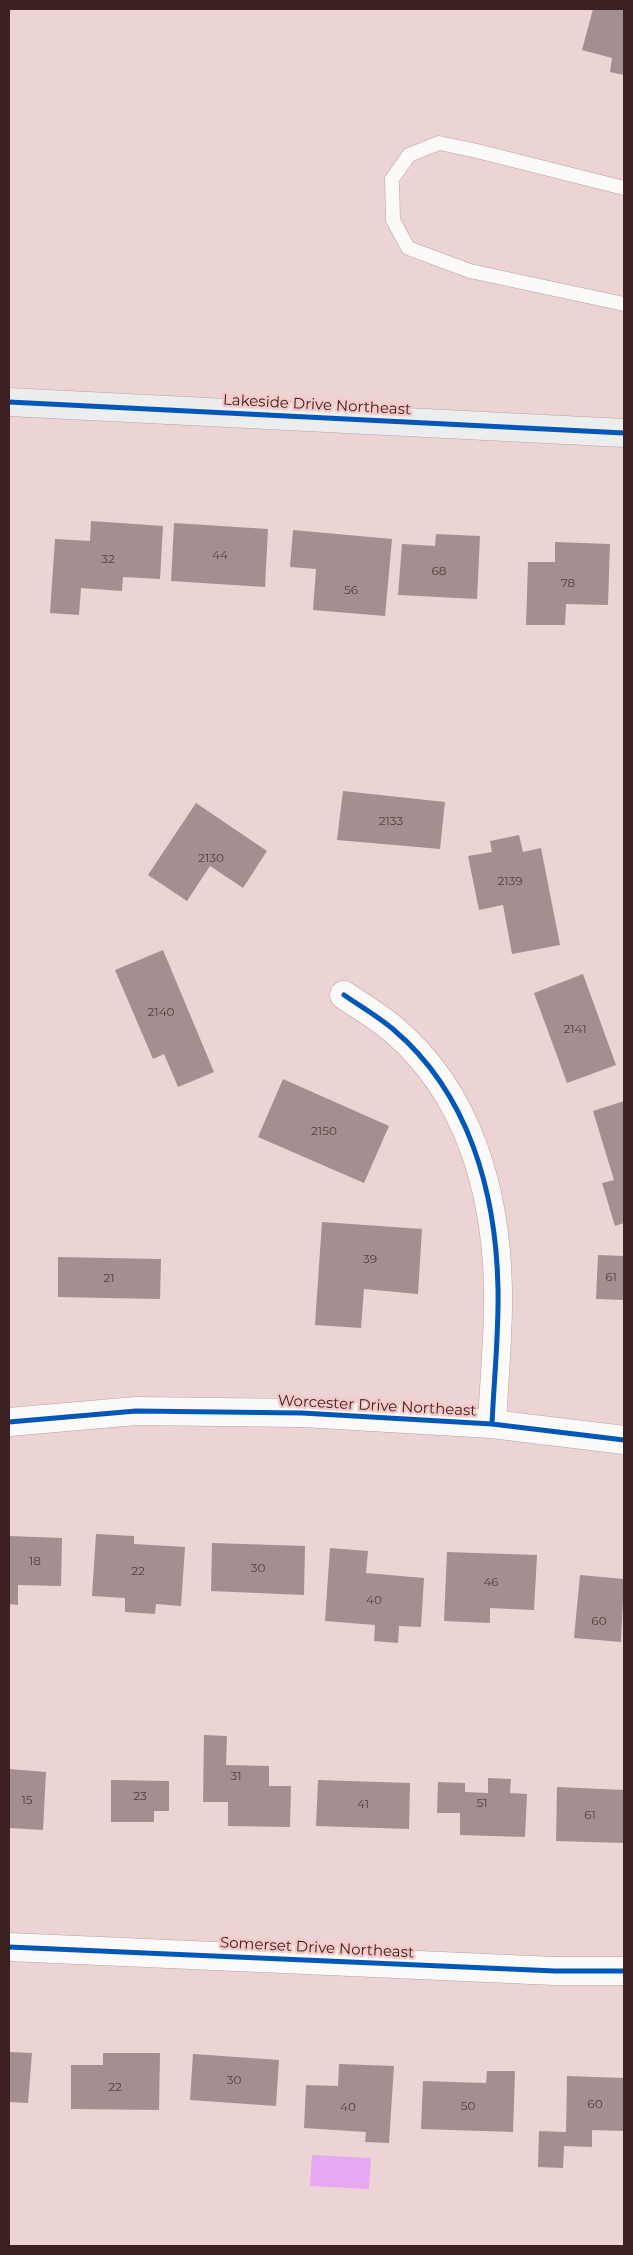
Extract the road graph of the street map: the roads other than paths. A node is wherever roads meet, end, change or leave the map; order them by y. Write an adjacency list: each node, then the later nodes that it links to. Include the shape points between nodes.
1 (624, 188): 2 (lane, via 439,143 409,155 392,179 393,220 408,248 470,271)
2 (624, 304)
3 (9, 402): 4 (street, Lakeside Drive Northeast)
4 (624, 433)
5 (344, 995): 7 (street, via 393,1029 422,1057 449,1094 482,1169 492,1214 498,1289)
6 (9, 1422): 7 (street, Worcester Drive Northeast, via 136,1412 302,1413)
7 (492, 1424): 8 (street, Worcester Drive Northeast)
8 (624, 1440)
9 (9, 1947): 10 (street, Somerset Drive Northeast, via 555,1971)
10 (624, 1971)

